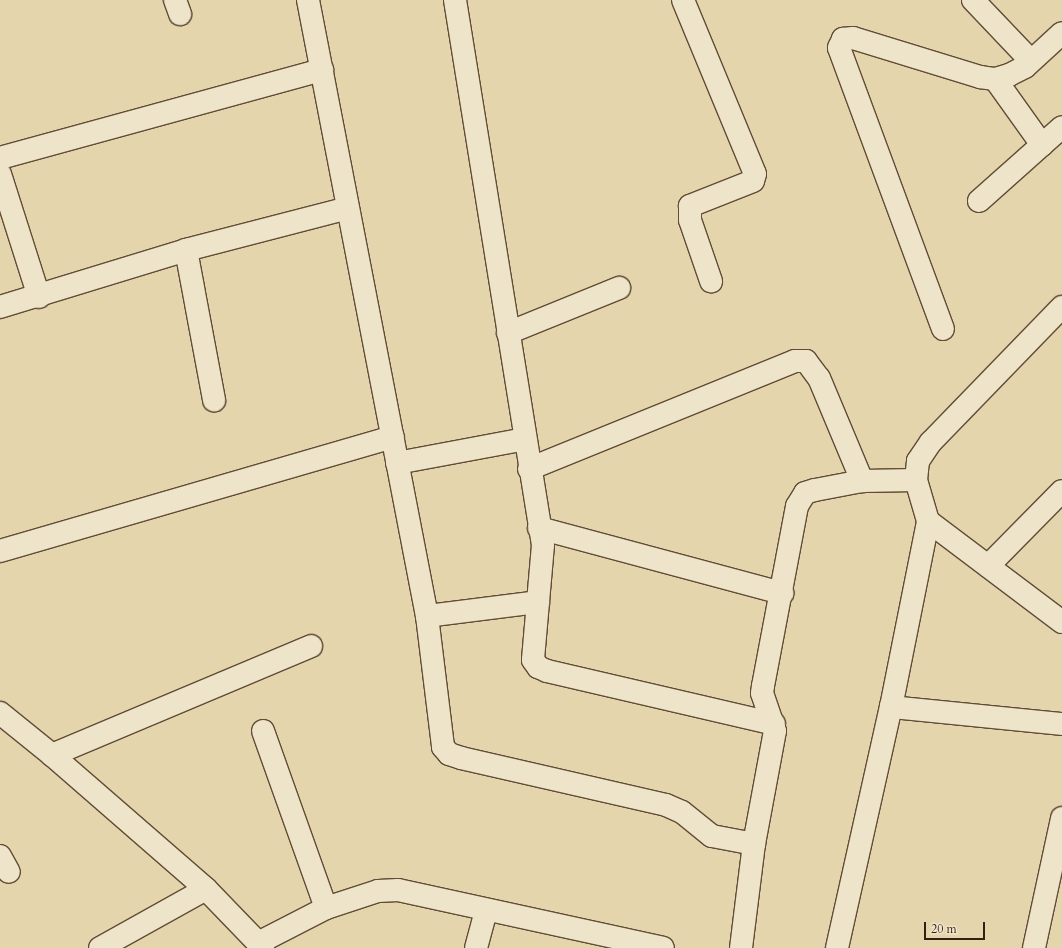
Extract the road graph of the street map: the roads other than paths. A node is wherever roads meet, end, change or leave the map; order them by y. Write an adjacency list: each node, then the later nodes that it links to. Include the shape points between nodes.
1 (308, 0): 7 (street)
2 (455, 0): 22 (street)
3 (683, 0): 16 (street, via 755,174 753,180 690,206 690,220)
4 (973, 0): 6 (street)
5 (1062, 33): 6 (street)
6 (1031, 60): 8 (street, via 1009,75)
7 (322, 70): 11 (street); 14 (street)
8 (995, 79): 10 (street); 21 (street, via 853,38 843,39 839,48)
9 (1062, 127): 10 (street)
10 (1042, 145): 13 (street)
11 (0, 158)
12 (0, 174): 18 (street)
13 (979, 201)
14 (348, 208): 15 (street); 24 (street)
15 (186, 250): 18 (street); 23 (street)
16 (711, 281)
17 (619, 288): 22 (street)
18 (40, 297): 19 (street)
19 (0, 307)
20 (1062, 307): 28 (street, via 931,442 918,461)
21 (943, 329)
22 (508, 333): 25 (street)
23 (214, 400)
24 (393, 437): 26 (street); 33 (street)
25 (525, 439): 26 (street); 27 (street)
26 (397, 463): 37 (street)
27 (529, 469): 29 (street, via 795,361 806,361 819,378); 32 (street)
28 (916, 480): 29 (street); 31 (street)
29 (862, 481): 35 (street, via 805,494 797,506)
30 (1062, 491): 34 (street)
31 (928, 521): 34 (street); 40 (street)
32 (539, 528): 35 (street); 36 (street, via 543,558)
33 (0, 551)
34 (988, 566): 38 (street)
35 (782, 593): 42 (street, via 762,693)
36 (538, 602): 37 (street); 42 (street, via 532,660 547,672)
37 (427, 616): 47 (street, via 441,736 443,747 449,754 666,805 682,812 712,836)
38 (1062, 622)
39 (311, 646): 45 (street)
40 (891, 707): 43 (street); 57 (street)
41 (0, 713): 45 (street)
42 (774, 724): 47 (street, via 774,740)
43 (1062, 724)
44 (263, 731): 49 (street)
45 (52, 755): 48 (street)
46 (1062, 818): 58 (street)
47 (754, 844): 56 (street)
48 (206, 889): 52 (street); 53 (street)
49 (326, 908): 50 (street, via 378,891 398,890); 52 (street)
50 (486, 911): 51 (street); 54 (street)
51 (634, 945): 55 (street)
52 (260, 946)
53 (100, 948)
54 (476, 948)
55 (663, 948)
56 (741, 948)
57 (837, 948)
58 (1034, 948)

